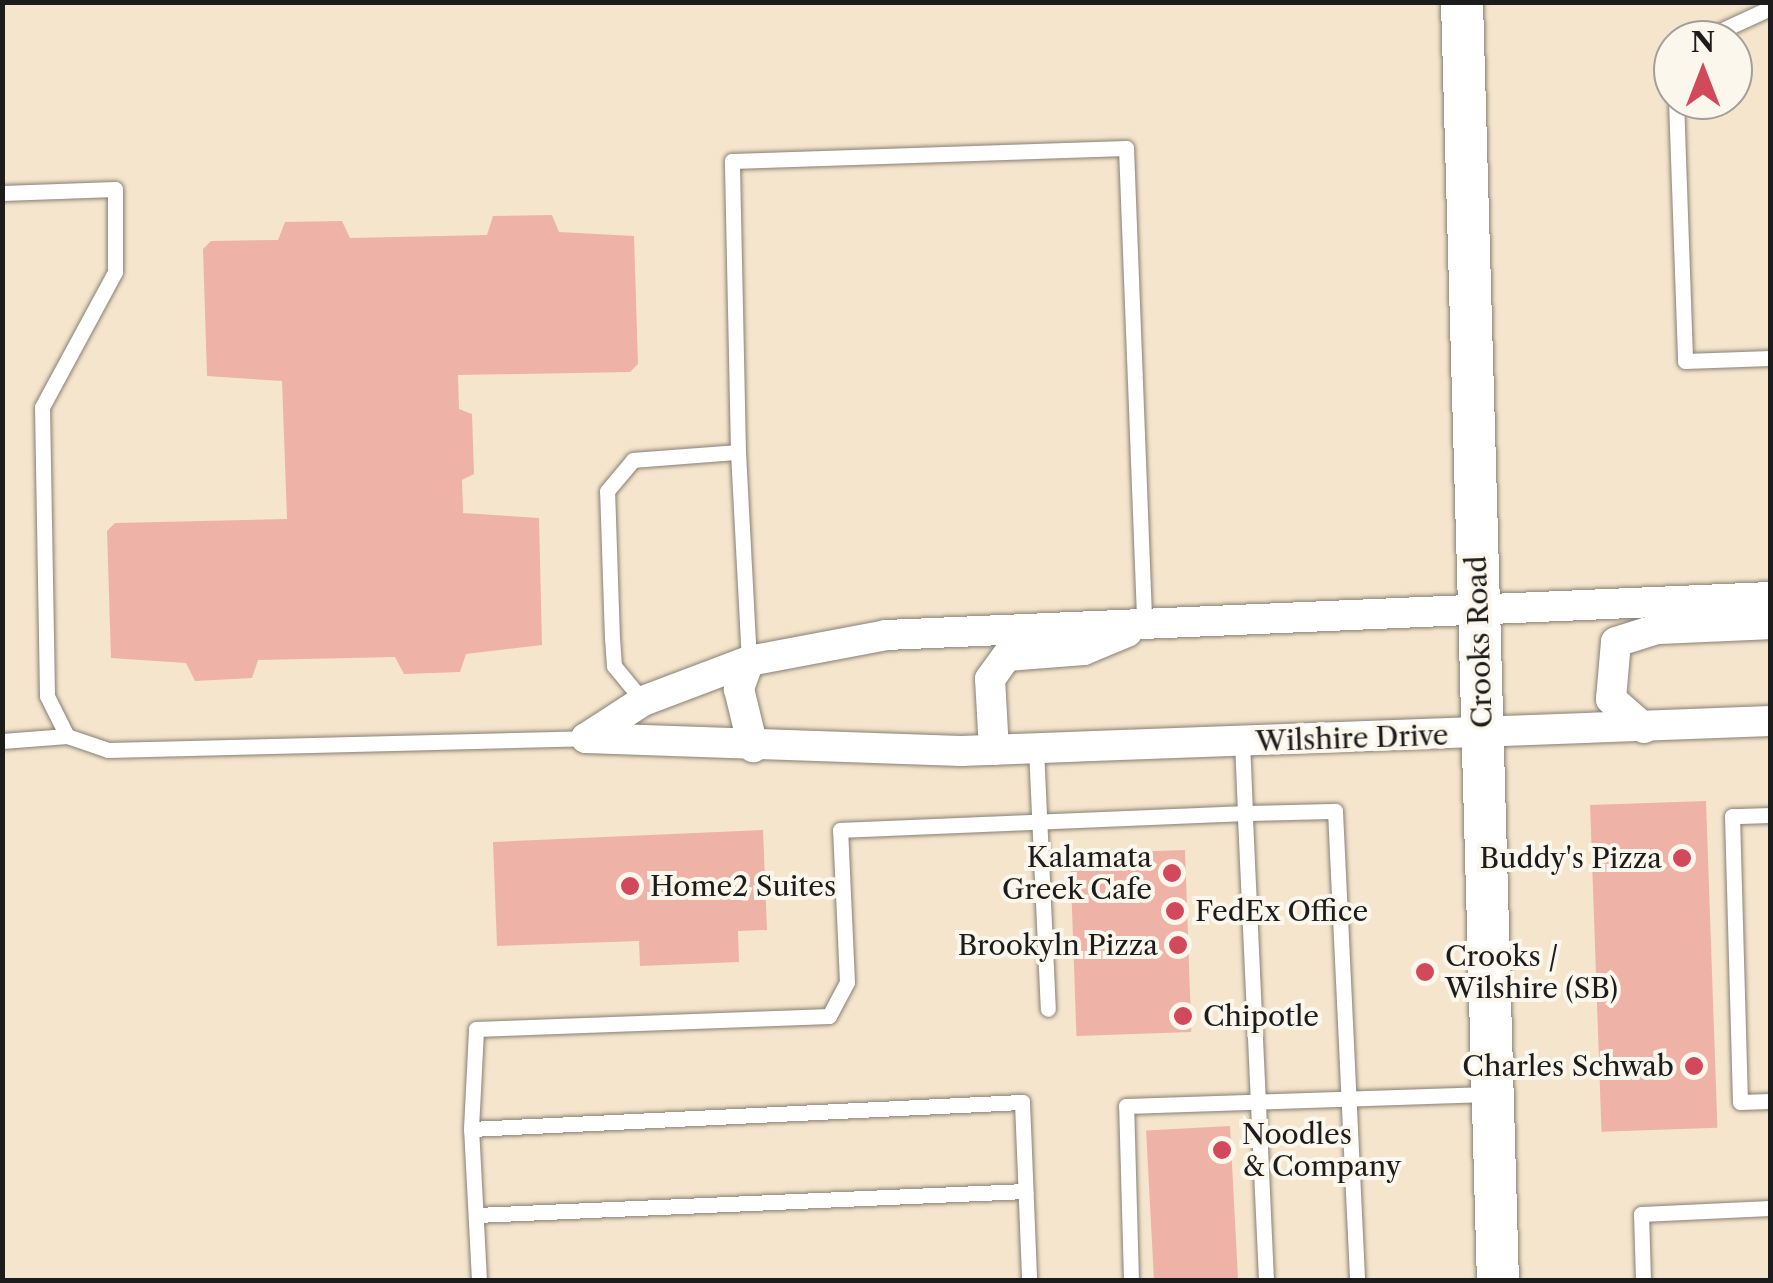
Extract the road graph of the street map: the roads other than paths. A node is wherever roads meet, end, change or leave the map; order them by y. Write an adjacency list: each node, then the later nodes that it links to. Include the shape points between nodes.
1 (1462, 2): 9 (main road, Crooks Road)
2 (1770, 8): 3 (lane)
3 (1744, 20)
4 (1677, 120): 6 (lane, via 1686,362)
5 (2, 193): 17 (lane, via 115,189 115,272 42,407 47,696)
6 (1770, 358)
7 (738, 452): 11 (lane, via 732,161 1126,148); 12 (lane); 13 (lane, via 652,453 616,472 606,491 614,666)
8 (1770, 597): 9 (street)
9 (1478, 611): 11 (street); 16 (main road, Crooks Road)
10 (1770, 624): 15 (street, via 1657,629 1616,642 1611,699)
11 (1144, 625): 12 (street, via 961,628); 23 (street, via 1084,650 1007,656 990,679)
12 (749, 661): 13 (street); 21 (street, via 739,689)
13 (643, 702): 18 (street)
14 (1770, 721): 15 (street, Wilshire Drive)
15 (1644, 728): 16 (street, Wilshire Drive)
16 (1482, 734): 19 (street, Wilshire Drive); 28 (main road, Crooks Road)
17 (67, 736): 18 (lane, via 108,750); 20 (lane)
18 (586, 738): 21 (street, Wilshire Drive)
19 (1242, 741): 22 (street, Wilshire Drive); 24 (lane)
20 (2, 742)
21 (752, 747): 23 (street, Wilshire Drive)
22 (1036, 748): 23 (street, Wilshire Drive); 26 (lane)
23 (994, 750)
24 (1245, 813): 26 (lane); 29 (lane, via 1335,811); 30 (lane)
25 (1770, 815): 31 (lane, via 1732,816 1740,1102)
26 (1038, 822): 27 (lane); 32 (lane, via 840,830 848,982 829,1016 476,1029)
27 (1048, 1009)
28 (1492, 1094): 29 (lane); 41 (main road, Crooks Road)
29 (1350, 1098): 30 (lane); 40 (lane)
30 (1258, 1101): 38 (lane, via 1126,1106); 39 (lane)
31 (1770, 1101)
32 (471, 1128): 33 (lane, via 1022,1102); 35 (lane)
33 (1026, 1192): 35 (lane); 37 (lane)
34 (1770, 1208): 42 (lane, via 1640,1214)
35 (476, 1215): 36 (lane)
36 (480, 1280)
37 (1028, 1280)
38 (1132, 1280)
39 (1266, 1280)
40 (1357, 1280)
41 (1498, 1280)
42 (1644, 1280)

